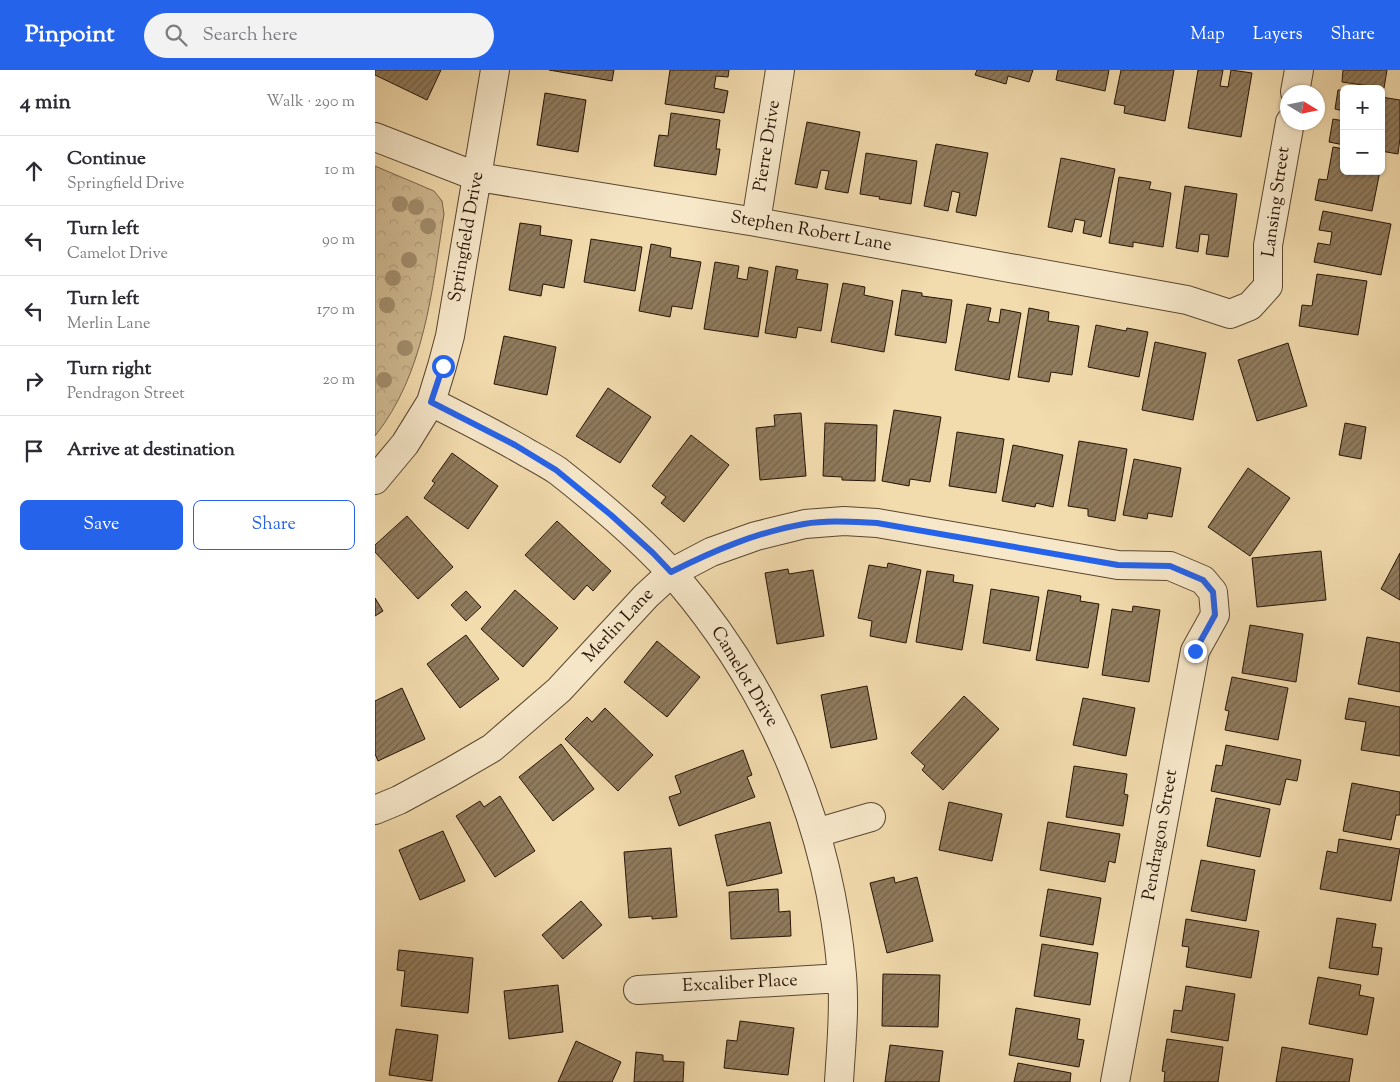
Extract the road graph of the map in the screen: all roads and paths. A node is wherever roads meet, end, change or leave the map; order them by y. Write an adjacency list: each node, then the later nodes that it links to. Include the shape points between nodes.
1 (495, 70): 7 (street, Springfield Drive)
2 (780, 70): 8 (street, Pierre Drive)
3 (1299, 70): 4 (street)
4 (1296, 85)
5 (1288, 130): 9 (street, Lansing Street, via 1268,245 1268,286)
6 (375, 137): 7 (street, Stephen Robert Lane)
7 (478, 177): 8 (street, Stephen Robert Lane); 10 (street, Springfield Drive, via 450,336)
8 (756, 222): 9 (street, Stephen Robert Lane, via 1187,300 1230,314)
9 (1250, 306)
10 (431, 402): 11 (street, Springfield Drive, via 405,444); 12 (street, Camelot Drive, via 556,470 611,515)
11 (375, 480)
12 (671, 572): 13 (street, Merlin Lane, via 711,552 756,536 805,524 845,521 877,523 1118,565 1170,566 1203,580); 14 (street, Merlin Lane, via 559,690 492,748); 16 (street, Camelot Drive, via 714,625 759,696 784,744)
13 (1213, 592): 20 (street, Pendragon Street, via 1215,615 1195,651)
14 (375, 810)
15 (871, 817): 16 (street)
16 (816, 833): 17 (street, Camelot Drive, via 837,923)
17 (842, 978): 18 (street, Excaliber Place); 19 (street, Camelot Drive)
18 (638, 990)
19 (839, 1082)
20 (1115, 1082)

